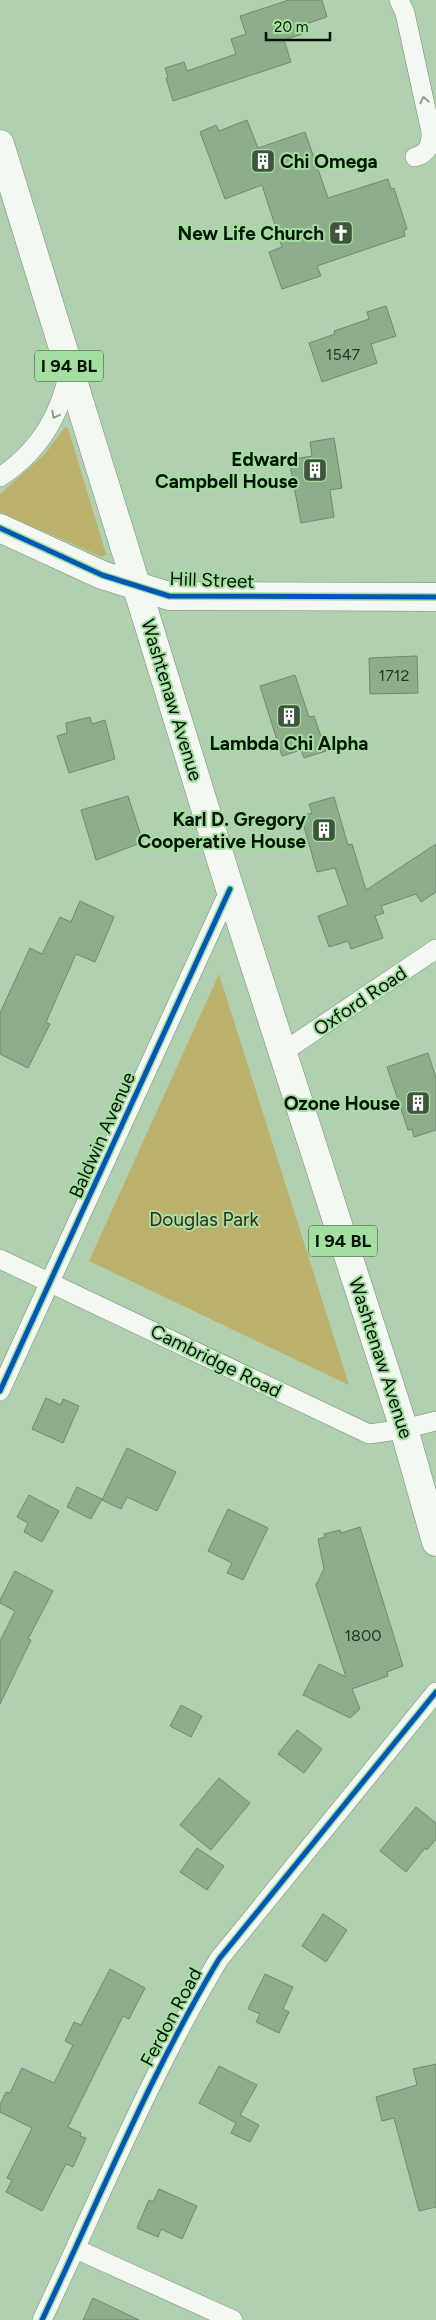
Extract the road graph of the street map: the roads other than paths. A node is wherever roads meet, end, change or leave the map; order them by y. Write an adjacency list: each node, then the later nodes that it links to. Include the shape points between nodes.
1 (399, 0): 3 (street, one-way to 1, via 427,151 431,132 405,13)
2 (0, 144): 4 (main road, Washtenaw Avenue / I 94 BL)
3 (415, 157)
4 (69, 369): 5 (street, one-way to 5, via 59,408 43,436 24,458); 7 (main road, Washtenaw Avenue / I 94 BL)
5 (0, 477)
6 (0, 528): 7 (main road, Hill Street, via 102,575)
7 (137, 587): 8 (main road, Hill Street, via 169,596); 9 (main road, Washtenaw Avenue / I 94 BL)
8 (436, 597)
9 (230, 889): 11 (main road, Washtenaw Avenue / I 94 BL); 13 (street, Baldwin Avenue)
10 (436, 949): 11 (street, Oxford Road)
11 (283, 1052): 16 (main road, Washtenaw Avenue / I 94 BL)
12 (0, 1259): 13 (street, Cambridge Road)
13 (51, 1282): 14 (street, Baldwin Avenue); 16 (street, Cambridge Road, via 369,1434)
14 (0, 1392)
15 (436, 1421): 16 (street, Cambridge Road)
16 (404, 1429): 17 (main road, Washtenaw Avenue / I 94 BL)
17 (436, 1542)
18 (436, 1692): 19 (street, Ferdon Road, via 219,1959 156,2079)
19 (76, 2249): 20 (street, Ferdon Road); 21 (street)
20 (42, 2320)
21 (232, 2320)

